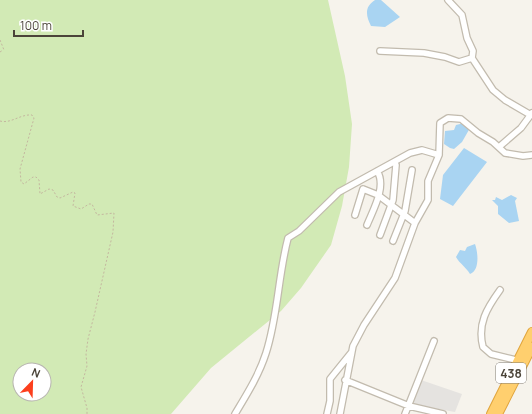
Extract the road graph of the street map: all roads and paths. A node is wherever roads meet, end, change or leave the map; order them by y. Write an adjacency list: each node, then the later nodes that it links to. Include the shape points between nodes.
1 (448, 0): 5 (street, via 462,15 473,51)
2 (0, 40): 4 (path, via 4,50)
3 (380, 51): 5 (street, via 424,53 459,62)
4 (0, 52)
5 (472, 58): 6 (street, via 493,90 505,100)
6 (531, 114): 8 (street, via 522,128)
7 (0, 121): 30 (path, via 5,122 23,115 32,115 34,118 20,170 21,182 24,184 36,177 39,180 40,194 49,189 60,198 73,192 76,208 92,204 97,216 114,213 113,232 88,339 88,366 81,387)
8 (499, 148): 9 (street, via 464,120 448,118 440,124); 10 (street, via 511,155)
9 (439, 155): 13 (street, via 422,150 410,153); 18 (street, via 428,181 428,200)
10 (532, 155)
11 (396, 165): 15 (street)
12 (412, 170): 16 (street)
13 (377, 171): 14 (street, via 381,178); 31 (street, via 339,192 299,231 288,238 266,354)
14 (378, 194): 15 (street); 17 (street, via 363,189); 19 (street)
15 (391, 204): 16 (street); 20 (street)
16 (404, 214): 18 (street); 21 (street)
17 (355, 215)
18 (415, 223): 26 (street, via 395,278 356,338)
19 (367, 225)
20 (380, 235)
21 (393, 241)
22 (500, 290): 27 (street, via 484,314 481,341 483,347 491,354)
23 (532, 332): 25 (highway, 438)
24 (434, 341): 29 (street)
25 (529, 351): 27 (highway, 438)
26 (351, 353): 28 (street); 32 (street, via 330,379 330,401)
27 (521, 361): 36 (highway, 438); 37 (highway, 438)
28 (345, 380): 29 (street); 33 (street)
29 (409, 406): 34 (street); 35 (street)
30 (87, 414)
31 (236, 414)
32 (326, 414)
33 (340, 414)
34 (405, 414)
35 (442, 414)
36 (491, 414)
37 (498, 414)

